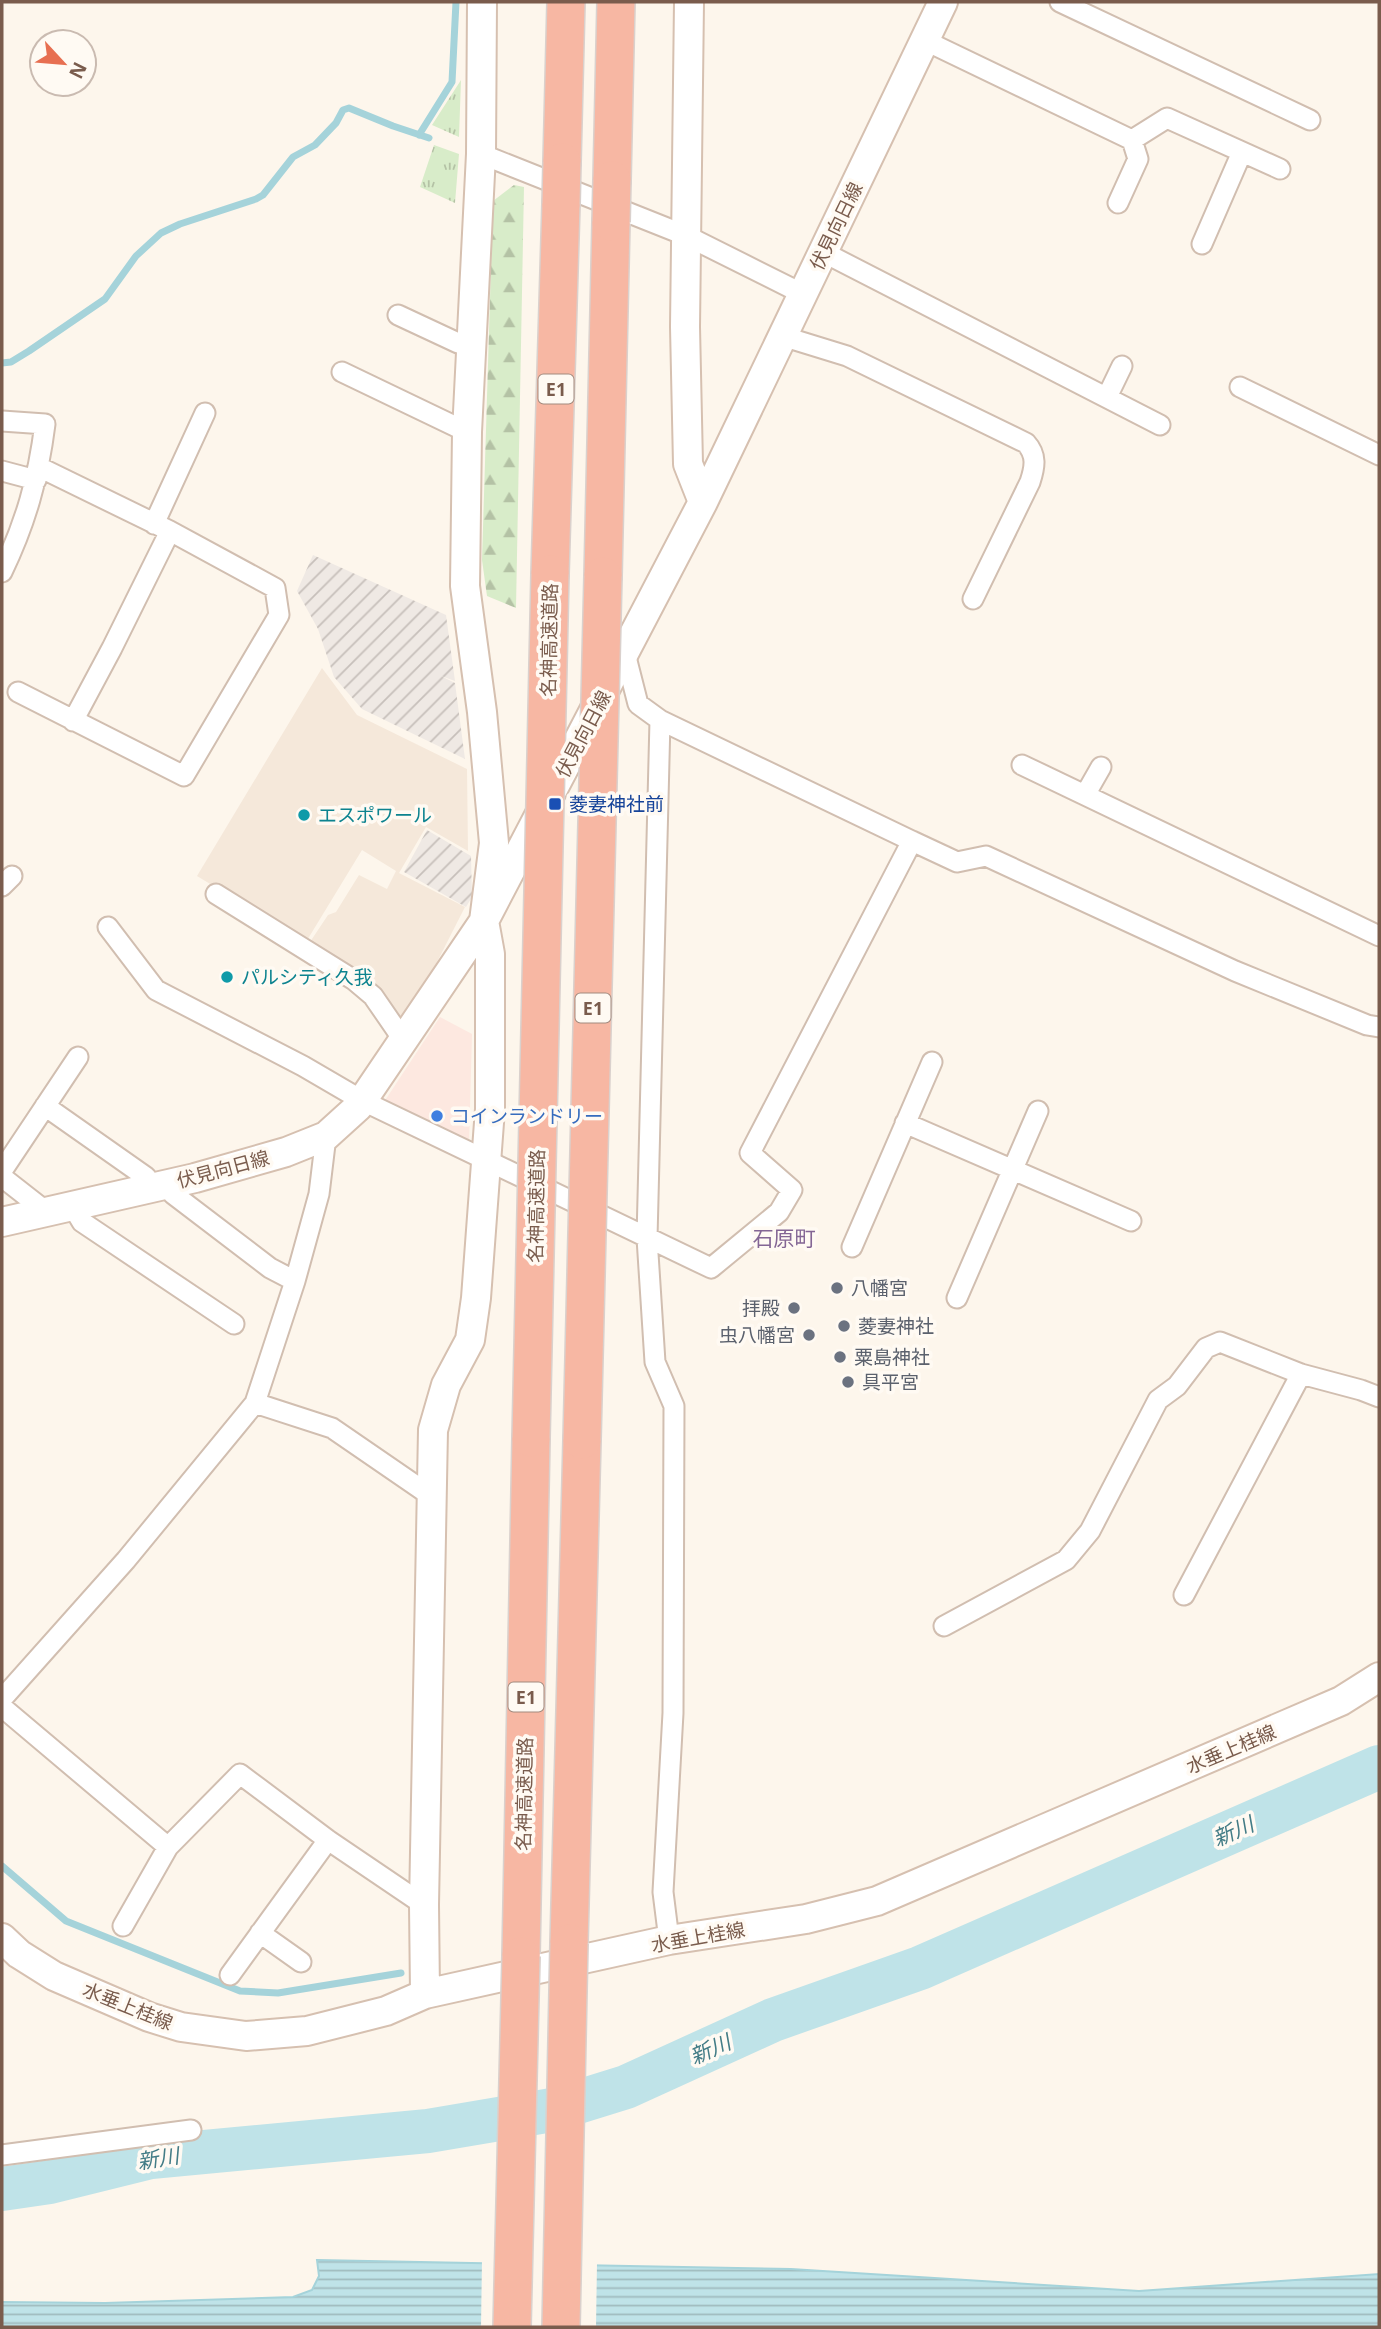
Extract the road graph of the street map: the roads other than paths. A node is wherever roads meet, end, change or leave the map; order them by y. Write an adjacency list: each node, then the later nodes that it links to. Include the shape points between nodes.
1 (482, 2): 11 (main road)
2 (566, 2): 91 (highway, 名神高速道路 / E1, bridge)
3 (615, 2): 92 (highway, E1, bridge)
4 (689, 2): 14 (main road)
5 (943, 2): 7 (main road, 伏見向日線)
6 (1060, 2): 8 (street)
7 (926, 41): 9 (street); 16 (main road, 伏見向日線)
8 (1310, 120)
9 (1132, 140): 10 (street, via 1167,118); 13 (street, via 1138,159)
10 (1242, 152): 12 (street); 15 (street)
11 (481, 154): 14 (street); 20 (main road)
12 (1280, 169)
13 (1118, 203)
14 (687, 236): 17 (street); 32 (main road, via 688,464)
15 (1202, 244)
16 (823, 251): 17 (main road, 伏見向日線); 24 (street)
17 (803, 294): 19 (main road, 伏見向日線)
18 (398, 316): 20 (street, via 458,343)
19 (782, 336): 32 (main road, 伏見向日線); 35 (street, via 847,356 1026,443 1033,451 1030,482)
20 (471, 344): 28 (main road)
21 (1122, 366): 24 (street)
22 (342, 372): 28 (street)
23 (1240, 387): 29 (street)
24 (1107, 397): 27 (street)
25 (205, 413): 33 (street)
26 (2, 421): 31 (street, via 44,424)
27 (1160, 425)
28 (467, 432): 45 (main road, via 465,586 494,844)
29 (1379, 455)
30 (2, 471): 31 (street)
31 (38, 473): 33 (street); 34 (street, via 20,535)
32 (703, 502): 36 (main road, 伏見向日線)
33 (162, 527): 38 (street); 38 (street, via 275,589 279,615 184,776)
34 (2, 572)
35 (973, 599)
36 (625, 653): 39 (street, via 638,704); 45 (main road, 伏見向日線)
37 (18, 692): 38 (street)
38 (73, 720)
39 (660, 720): 43 (street); 65 (street)
40 (1022, 765): 42 (street)
41 (1101, 767): 42 (street)
42 (1085, 795): 47 (street)
43 (912, 841): 48 (street, via 957,862 986,856 1235,971); 65 (street, via 750,1153 792,1190 779,1212 711,1268)
44 (216, 894): 49 (street, via 354,980 373,996)
45 (484, 921): 49 (main road, 伏見向日線); 57 (main road, via 490,954)
46 (108, 927): 52 (street, via 156,990)
47 (1379, 936)
48 (1379, 1027)
49 (404, 1041): 52 (main road, 伏見向日線)
50 (78, 1057): 53 (street)
51 (932, 1062): 55 (street)
52 (363, 1101): 56 (main road, 伏見向日線); 57 (street)
53 (45, 1106): 59 (street); 61 (street)
54 (1038, 1111): 58 (street)
55 (905, 1123): 58 (street); 66 (street)
56 (326, 1136): 61 (main road, 伏見向日線, via 286,1152); 67 (street, via 320,1194)
57 (486, 1161): 65 (street); 73 (main road, via 470,1340 446,1385 433,1430)
58 (1012, 1170): 63 (street); 68 (street)
59 (2, 1171)
60 (2, 1177): 62 (street)
61 (159, 1187): 62 (main road, 伏見向日線); 67 (street, via 270,1268)
62 (60, 1210): 64 (main road, 伏見向日線); 69 (street)
63 (1131, 1221)
64 (2, 1222)
65 (647, 1238): 85 (street, via 655,1362 674,1406 673,1713 663,1892)
66 (852, 1247)
67 (295, 1281): 72 (street)
68 (957, 1298)
69 (234, 1324)
70 (1301, 1374): 71 (street); 74 (street); 75 (street, via 1220,1342 1206,1348 1177,1386 1158,1400 1090,1531 1066,1560)
71 (1379, 1397)
72 (255, 1403): 73 (street, via 332,1428); 77 (street, via 126,1560)
73 (431, 1496): 81 (main road)
74 (1184, 1595)
75 (944, 1626)
76 (1379, 1677): 85 (main road, 水垂上桂線, via 1341,1701 877,1901 806,1919)
77 (2, 1699)
78 (2, 1707): 80 (street)
79 (328, 1840): 80 (street, via 240,1774); 81 (street); 83 (street)
80 (168, 1847): 82 (street)
81 (424, 1905): 88 (main road)
82 (123, 1926)
83 (260, 1934): 86 (street); 87 (street)
84 (2, 1938): 88 (main road, 水垂上桂線, via 54,1976 149,2017 214,2034 307,2031 386,2011)
85 (669, 1940): 88 (main road, 水垂上桂線)
86 (301, 1962)
87 (230, 1975)
88 (425, 1994)
89 (191, 2130): 90 (street)
90 (2, 2155)
91 (512, 2327)
92 (561, 2327)

